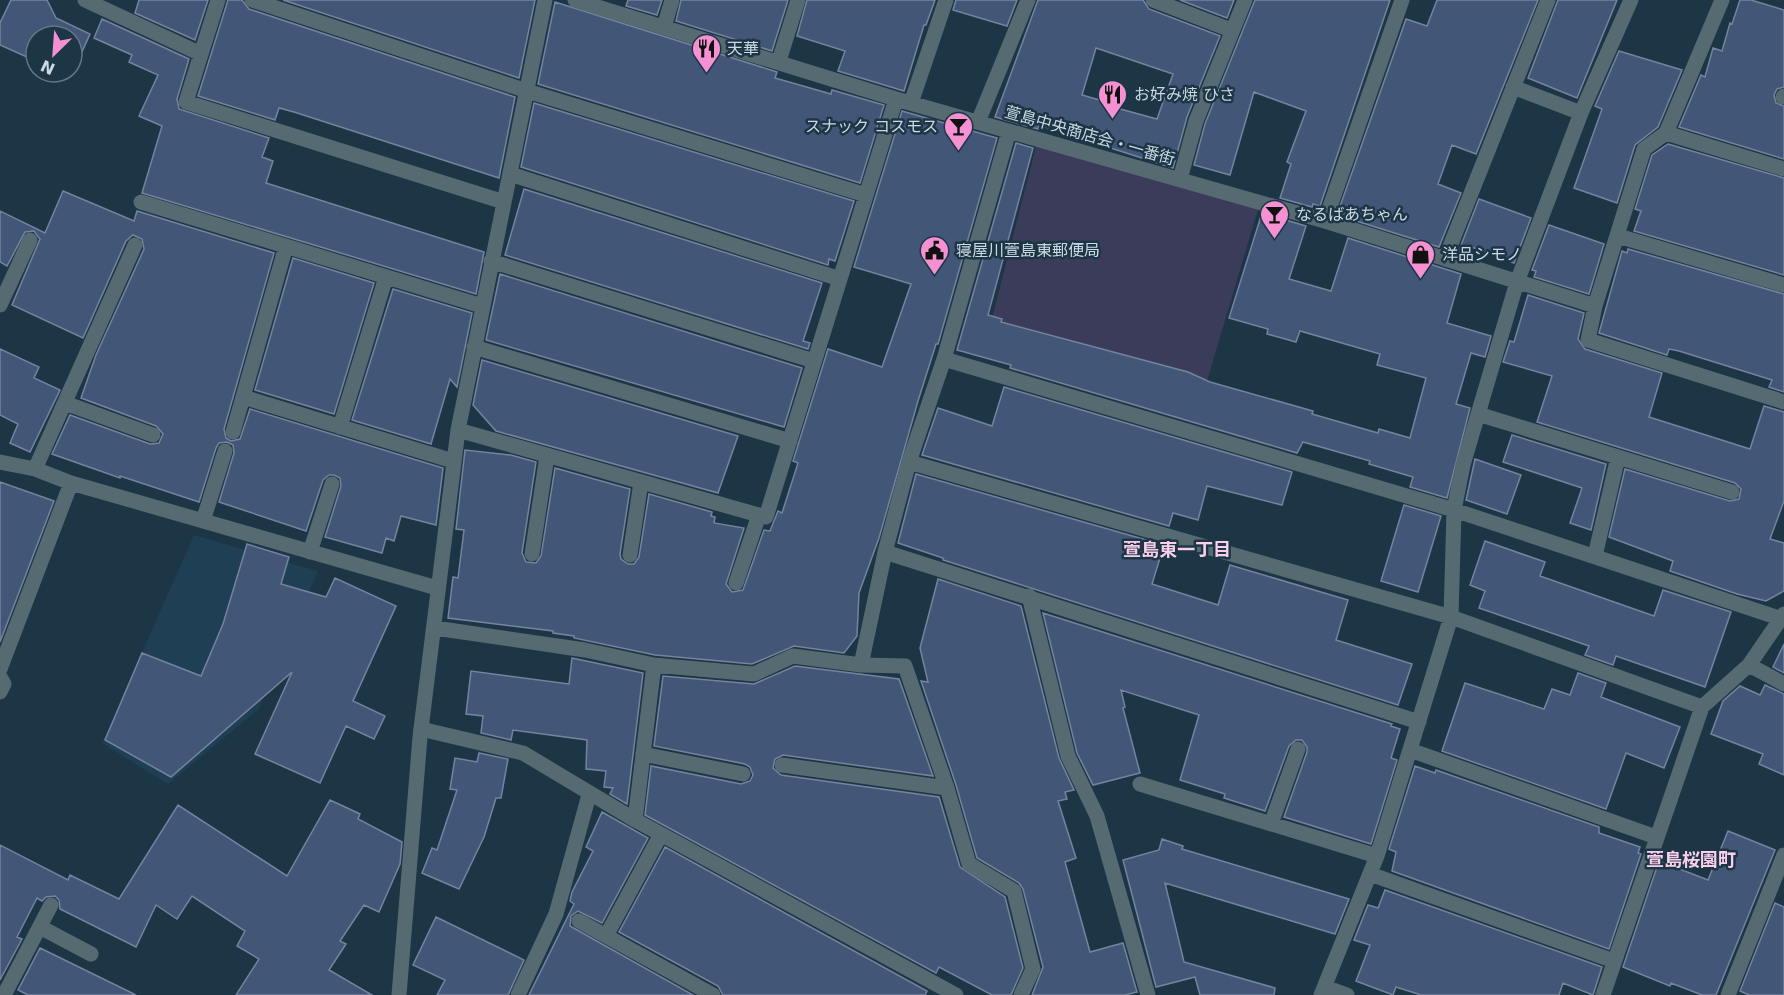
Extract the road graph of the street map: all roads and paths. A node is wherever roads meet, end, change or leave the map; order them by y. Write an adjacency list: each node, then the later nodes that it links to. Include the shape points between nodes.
1 (85, 0): 18 (street)
2 (218, 0): 18 (street)
3 (252, 0): 21 (street)
4 (545, 0): 21 (street)
5 (575, 0): 16 (street, 萱島中央商店会・一番街)
6 (672, 0): 16 (street)
7 (798, 0): 19 (street)
8 (946, 0): 22 (street)
9 (1028, 0): 24 (street)
10 (1153, 0): 17 (street)
11 (1245, 0): 17 (street)
12 (1402, 0): 33 (street)
13 (1548, 0): 20 (street)
14 (1631, 0): 23 (street)
15 (1722, 0): 26 (street)
16 (664, 27): 19 (street, 萱島中央商店会・一番街)
17 (1231, 30): 29 (street, via 1196,121)
18 (201, 54): 32 (street, via 186,102)
19 (779, 61): 22 (street, 萱島中央商店会・一番街)
20 (1513, 87): 23 (street); 38 (street)
21 (527, 92): 28 (street); 30 (street)
22 (903, 101): 24 (street, 萱島中央商店会・一番街); 30 (street)
23 (1581, 113): 42 (street)
24 (978, 122): 25 (street, 萱島中央商店会・一番街)
25 (1009, 131): 29 (street, 萱島中央商店会・一番街); 49 (street)
26 (1666, 133): 27 (street); 34 (street, via 1644,149)
27 (1784, 169)
28 (510, 174): 32 (street); 41 (street)
29 (1180, 179): 33 (street, 萱島中央商店会・一番街)
30 (866, 195): 41 (street)
31 (141, 202): 37 (street)
32 (504, 202): 39 (street)
33 (1325, 221): 38 (street, 萱島中央商店会・一番街)
34 (1618, 236): 43 (street); 47 (street)
35 (30, 240): 44 (street)
36 (135, 245): 53 (street)
37 (286, 246): 40 (street); 51 (street)
38 (1445, 259): 42 (street, 萱島中央商店会・一番街)
39 (491, 261): 46 (street); 50 (street)
40 (386, 277): 46 (street); 55 (street)
41 (840, 279): 50 (street)
42 (1517, 282): 47 (street, 萱島中央商店会・一番街); 54 (street)
43 (1784, 285)
44 (4, 286): 45 (street)
45 (0, 305)
46 (482, 306): 48 (street)
47 (1595, 306): 52 (street, via 1588,340)
48 (474, 347): 56 (street); 59 (street)
49 (944, 359): 65 (street); 71 (street)
50 (814, 361): 59 (street)
51 (243, 397): 55 (street); 57 (street)
52 (1784, 402)
53 (65, 404): 58 (street); 66 (street)
54 (1478, 414): 62 (street); 71 (street)
55 (340, 427): 63 (street)
56 (458, 430): 61 (street); 63 (street)
57 (233, 432)
58 (153, 435)
59 (790, 441): 72 (street, via 766,517)
60 (225, 451): 73 (street)
61 (547, 456): 67 (street); 76 (street)
62 (1618, 457): 70 (street); 78 (street)
63 (453, 461): 80 (street)
64 (0, 462): 66 (street)
65 (909, 462): 75 (street); 82 (street)
66 (35, 469): 68 (street)
67 (641, 482): 72 (street); 77 (street)
68 (71, 483): 73 (street); 88 (street)
69 (332, 484): 74 (street)
70 (1732, 492)
71 (1454, 510): 78 (street); 82 (street)
72 (759, 515): 79 (street)
73 (203, 521): 74 (street)
74 (310, 552): 80 (street)
75 (885, 552): 81 (street); 86 (street)
76 (532, 554)
77 (630, 555)
78 (1594, 556): 83 (street)
79 (736, 583)
80 (437, 588): 84 (street)
81 (1029, 596): 93 (street); 123 (street, via 1068,756 1097,816)
82 (1451, 616): 92 (street); 93 (street)
83 (1783, 616): 87 (street)
84 (435, 628): 85 (street, via 585,650); 94 (street)
85 (654, 665): 86 (street, via 754,674 793,656); 97 (street)
86 (861, 665): 101 (street, via 905,666)
87 (1749, 665): 90 (street); 92 (street)
88 (0, 669)
89 (0, 676): 91 (street, via 4,684)
90 (1784, 684)
91 (0, 692)
92 (1702, 707): 106 (street)
93 (1419, 722): 96 (street)
94 (421, 729): 102 (street, via 523,753); 118 (street)
95 (1298, 749): 104 (street)
96 (1410, 750): 106 (street); 108 (street)
97 (643, 754): 99 (street); 103 (street)
98 (782, 765): 101 (street)
99 (743, 774)
100 (1140, 784): 104 (street)
101 (947, 788): 122 (street, via 969,864 1014,891 1034,969)
102 (589, 795): 103 (street); 119 (street, via 556,914)
103 (635, 820): 105 (street)
104 (1271, 824): 108 (street)
105 (660, 836): 113 (street); 121 (street)
106 (1656, 837): 115 (street)
107 (1784, 855): 126 (street)
108 (1377, 856): 109 (street)
109 (1370, 874): 115 (street); 116 (street)
110 (51, 905): 112 (street)
111 (579, 921): 113 (street)
112 (40, 927): 114 (street); 117 (street)
113 (606, 936): 120 (street)
114 (91, 954)
115 (1614, 961): 125 (street)
116 (1323, 991): 124 (street)
117 (4, 995)
118 (399, 995)
119 (518, 995)
120 (713, 995)
121 (956, 995)
122 (1021, 995)
123 (1148, 995)
124 (1347, 995)
125 (1603, 995)
126 (1728, 995)

